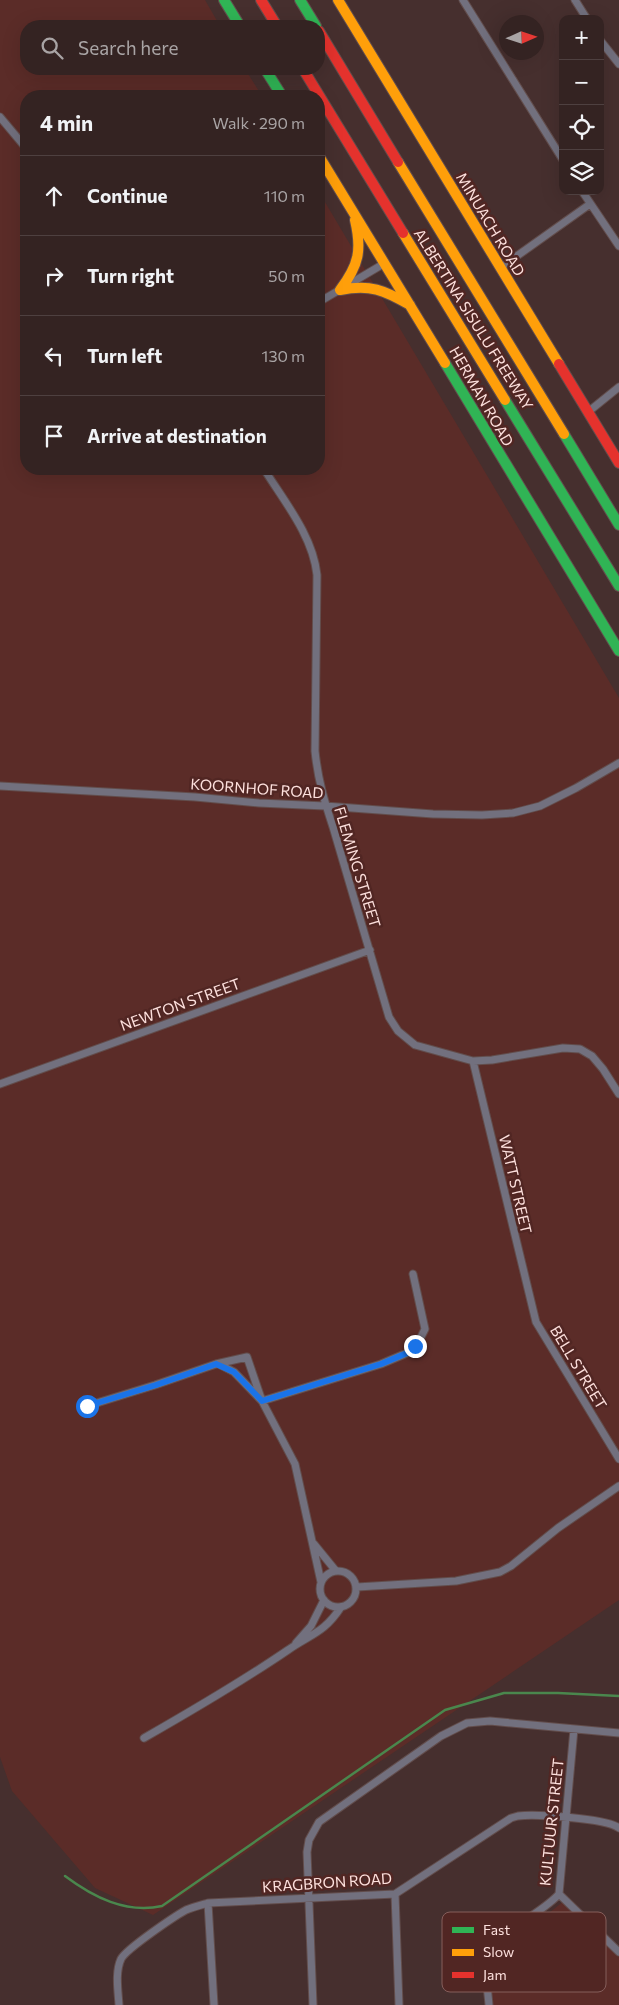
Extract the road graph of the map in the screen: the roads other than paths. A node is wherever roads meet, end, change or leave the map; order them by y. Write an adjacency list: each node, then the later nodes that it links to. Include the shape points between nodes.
1 (224, 0): 8 (main road)
2 (261, 0): 9 (main road)
3 (300, 0): 10 (main road)
4 (338, 0): 28 (main road, MINUACH ROAD)
5 (463, 0): 21 (street)
6 (575, 0): 7 (street)
7 (584, 15)
8 (236, 20)
9 (273, 20)
10 (312, 20)
11 (325, 40): 36 (main road, ALBERTINA SISULU FREEWAY)
12 (604, 45): 13 (street)
13 (619, 64)
14 (269, 75): 16 (main road)
15 (307, 75): 17 (main road, ALBERTINA SISULU FREEWAY)
16 (278, 90)
17 (316, 90)
18 (325, 105): 37 (main road, ALBERTINA SISULU FREEWAY)
19 (0, 117): 20 (street)
20 (20, 141)
21 (559, 154)
22 (325, 166): 25 (main road, HERMAN ROAD)
23 (584, 195): 24 (street)
24 (590, 204): 26 (street); 28 (street)
25 (352, 210): 27 (main road, HERMAN ROAD); 29 (main road, via 359,256 353,274)
26 (619, 246)
27 (385, 263): 29 (street); 31 (main road, HERMAN ROAD)
28 (500, 268): 33 (main road, MINUACH ROAD)
29 (340, 290): 30 (street); 31 (main road, via 367,286)
30 (325, 299)
31 (411, 306): 38 (main road, HERMAN ROAD)
32 (619, 388): 33 (street)
33 (588, 412): 34 (main road, MINUACH ROAD)
34 (619, 463)
35 (268, 475): 41 (street, FLEMING STREET, via 307,539 316,568 315,751)
36 (619, 525)
37 (619, 586)
38 (619, 651)
39 (619, 763): 41 (street, KOORNHOF ROAD, via 556,798 513,814 434,814)
40 (0, 786): 41 (street, KOORNHOF ROAD)
41 (324, 806): 42 (street, FLEMING STREET)
42 (370, 950): 43 (street, FLEMING STREET, via 386,1012 398,1031 415,1045); 44 (street, NEWTON STREET)
43 (473, 1061): 45 (street, FLEMING STREET, via 562,1048 580,1049 603,1068); 47 (street, WATT STREET)
44 (0, 1084)
45 (619, 1094)
46 (413, 1274): 49 (street, via 425,1328 407,1353)
47 (533, 1313): 51 (street, BELL STREET, via 538,1327)
48 (216, 1364): 49 (street, via 234,1372); 49 (street, via 247,1357); 50 (street)
49 (262, 1401): 53 (street, via 293,1456)
50 (87, 1406)
51 (619, 1459)
52 (619, 1486): 56 (street, via 500,1572 441,1582)
53 (312, 1542): 54 (street); 55 (street)
54 (336, 1571): 55 (street, via 327,1574); 56 (street, via 350,1574)
55 (321, 1582): 57 (street)
56 (357, 1587): 58 (street, via 353,1600)
57 (324, 1600): 58 (street, via 331,1606); 59 (street, via 311,1626)
58 (341, 1607): 59 (street, via 332,1620 313,1636)
59 (292, 1647): 62 (street, via 241,1682)
60 (574, 1729): 61 (street); 63 (street, KULTUUR STREET); 67 (street, via 490,1721 467,1723 442,1736 316,1826 309,1840)
61 (619, 1733)
62 (144, 1738)
63 (565, 1818): 64 (street, KRAGBRON ROAD, via 609,1822); 65 (street, KRAGBRON ROAD, via 523,1815 511,1818); 66 (street, KULTUUR STREET)
64 (619, 1828)
65 (395, 1894): 67 (street, KRAGBRON ROAD); 77 (street)
66 (559, 1894): 69 (street, KULTUUR STREET); 70 (street)
67 (308, 1898): 68 (street, KRAGBRON ROAD); 76 (street)
68 (208, 1903): 74 (street, KRAGBRON ROAD, via 186,1910 125,1953 118,1974); 75 (street)
69 (540, 1912)
70 (578, 1912)
71 (606, 1939): 72 (street)
72 (619, 1952)
73 (488, 1992): 78 (street, KULTUUR STREET)
74 (119, 2005)
75 (214, 2005)
76 (314, 2005)
77 (399, 2005)
78 (489, 2005)

